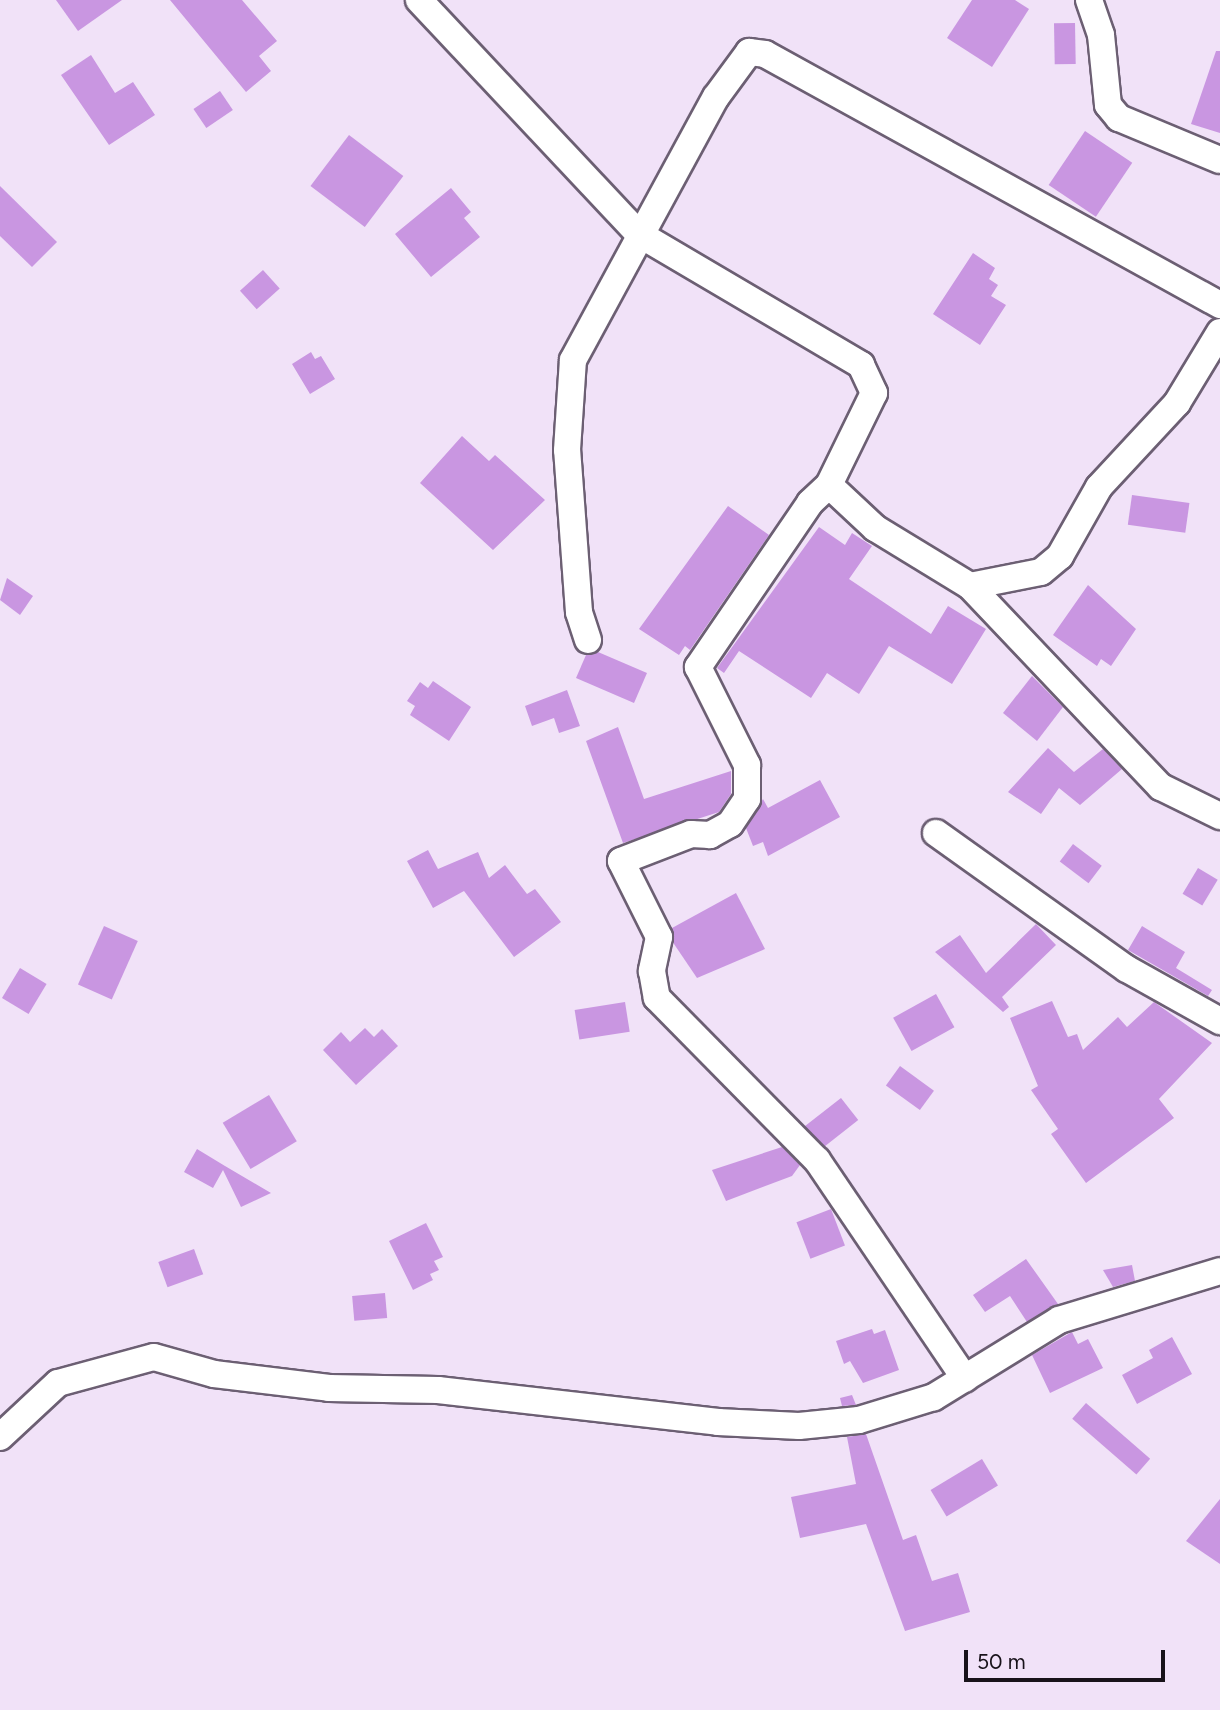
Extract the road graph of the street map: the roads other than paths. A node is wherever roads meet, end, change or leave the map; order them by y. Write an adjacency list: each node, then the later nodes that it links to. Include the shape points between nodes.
1 (419, 0): 4 (street)
2 (1089, 0): 3 (street, via 1101,35 1108,105 1119,118)
3 (1220, 160)
4 (639, 234): 5 (street, via 749,52 765,54); 7 (street, via 861,365 873,381 874,393); 9 (street, via 573,359 567,450 579,612)
5 (1220, 305)
6 (1220, 332): 8 (street, via 1177,403 1099,487 1060,556 1041,572)
7 (829, 485): 8 (street, via 874,528); 14 (street, via 810,503 698,667 747,765 747,799 730,824 710,835 691,834 621,860 659,937 652,971 657,998 817,1160)
8 (970, 586): 10 (street, via 1141,770)
9 (588, 640)
10 (1220, 816)
11 (936, 833): 12 (street, via 1127,969)
12 (1220, 1021)
13 (1220, 1271): 14 (street, via 1059,1320)
14 (965, 1379): 15 (street, via 934,1397 859,1420 799,1426 438,1390 329,1388 214,1374 154,1357 58,1384)
15 (0, 1437)

